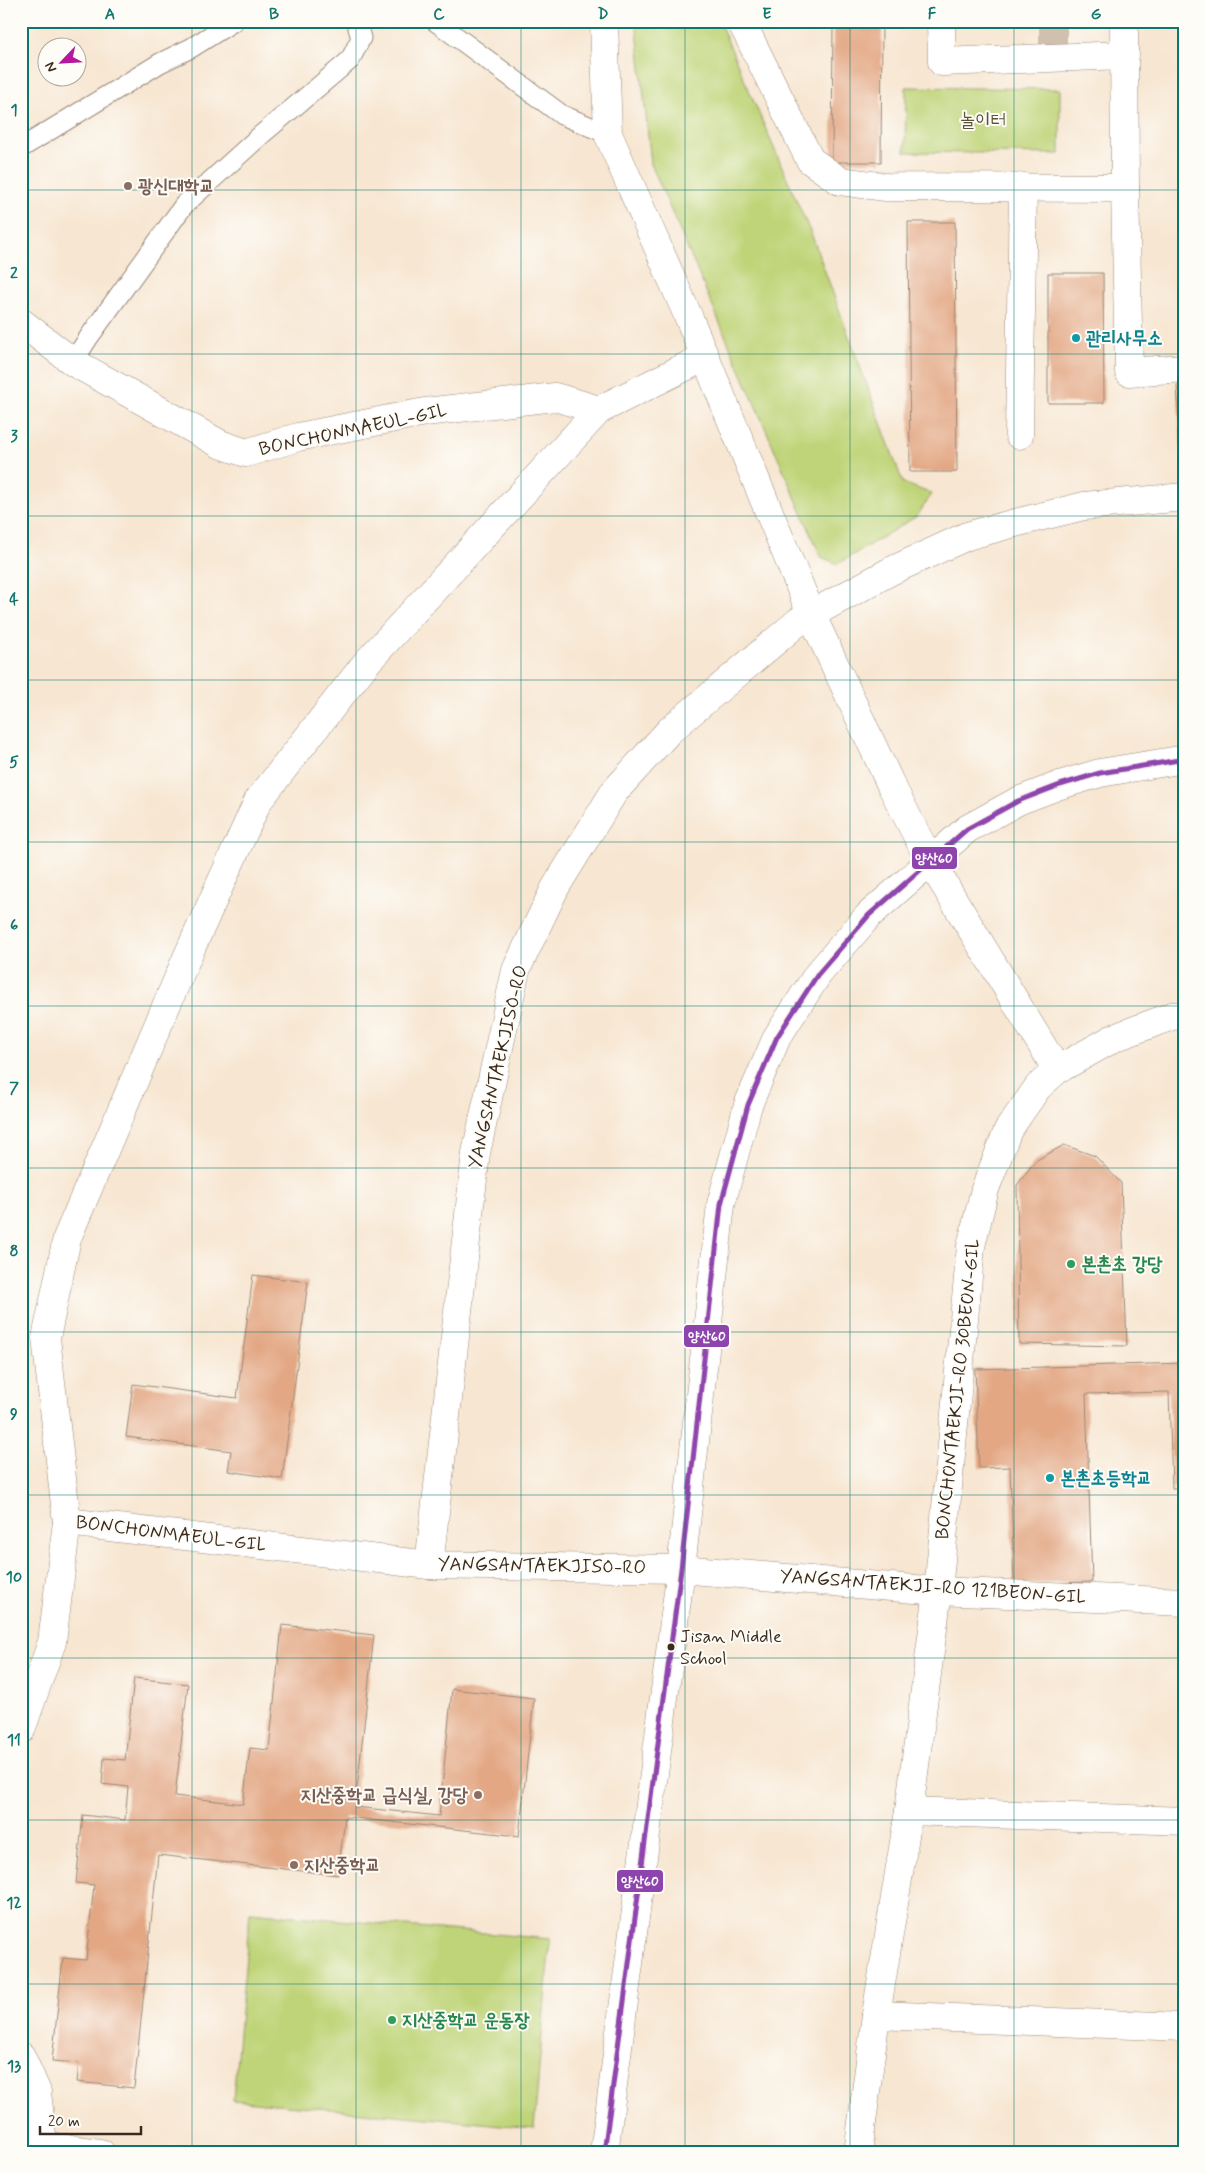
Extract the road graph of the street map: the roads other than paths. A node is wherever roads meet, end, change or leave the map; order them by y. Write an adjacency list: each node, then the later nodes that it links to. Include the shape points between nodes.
1 (234, 21): 10 (lane)
2 (356, 21): 15 (lane, via 361,38 350,60 261,134 184,205)
3 (435, 21): 9 (lane, via 562,116)
4 (604, 21): 9 (street)
5 (740, 21): 11 (street, via 810,160 840,181 886,187)
6 (940, 21): 8 (street, via 942,62)
7 (1124, 21): 8 (street)
8 (1125, 55): 12 (street)
9 (608, 134): 14 (street)
10 (21, 148)
11 (1023, 187): 12 (street); 18 (street)
12 (1126, 188): 16 (street, via 1130,372)
13 (21, 322): 15 (street, BONCHONMAEUL-GIL)
14 (704, 357): 17 (street); 20 (street)
15 (74, 362): 17 (street, BONCHONMAEUL-GIL, via 220,444 246,453 298,437 425,412 556,397)
16 (1185, 368)
17 (600, 410): 25 (street, via 367,662 258,801 67,1238 46,1338)
18 (1019, 435)
19 (1185, 497): 20 (street, YANGSANTAEKJISO-RO, via 1084,506 966,536 891,572)
20 (812, 616): 22 (street); 26 (street, YANGSANTAEKJISO-RO, via 799,621 669,731 614,792 555,888 516,970 476,1152)
21 (1185, 759): 22 (street, via 1100,773 1060,785 1018,802 967,830)
22 (930, 860): 24 (street); 27 (street, via 869,914 818,974 776,1037 748,1105 721,1204)
23 (1185, 1015): 24 (street, BONCHONTAEKJI-RO 30BEON-GIL, via 1172,1016 1114,1038)
24 (1057, 1070): 28 (street, BONCHONTAEKJI-RO 30BEON-GIL, via 1038,1087 1008,1130 985,1189 971,1246)
25 (67, 1522): 26 (street, BONCHONMAEUL-GIL); 30 (street, BONCHONMAEUL-GIL, via 52,1642)
26 (429, 1565): 27 (street, YANGSANTAEKJISO-RO)
27 (681, 1569): 28 (street, YANGSANTAEKJI-RO 121BEON-GIL); 38 (street)
28 (938, 1591): 29 (street, YANGSANTAEKJI-RO 121BEON-GIL); 31 (street, BONCHONTAEKJI-RO 30BEON-GIL)
29 (1185, 1602)
30 (21, 1730)
31 (909, 1810): 32 (street); 33 (street, BONCHONTAEKJI-RO 30BEON-GIL)
32 (1185, 1821)
33 (876, 2015): 34 (street); 39 (street, BONCHONTAEKJI-RO 30BEON-GIL)
34 (1185, 2027)
35 (21, 2056): 36 (street, via 37,2092)
36 (33, 2147): 37 (street)
37 (101, 2153)
38 (604, 2153)
39 (858, 2153)

